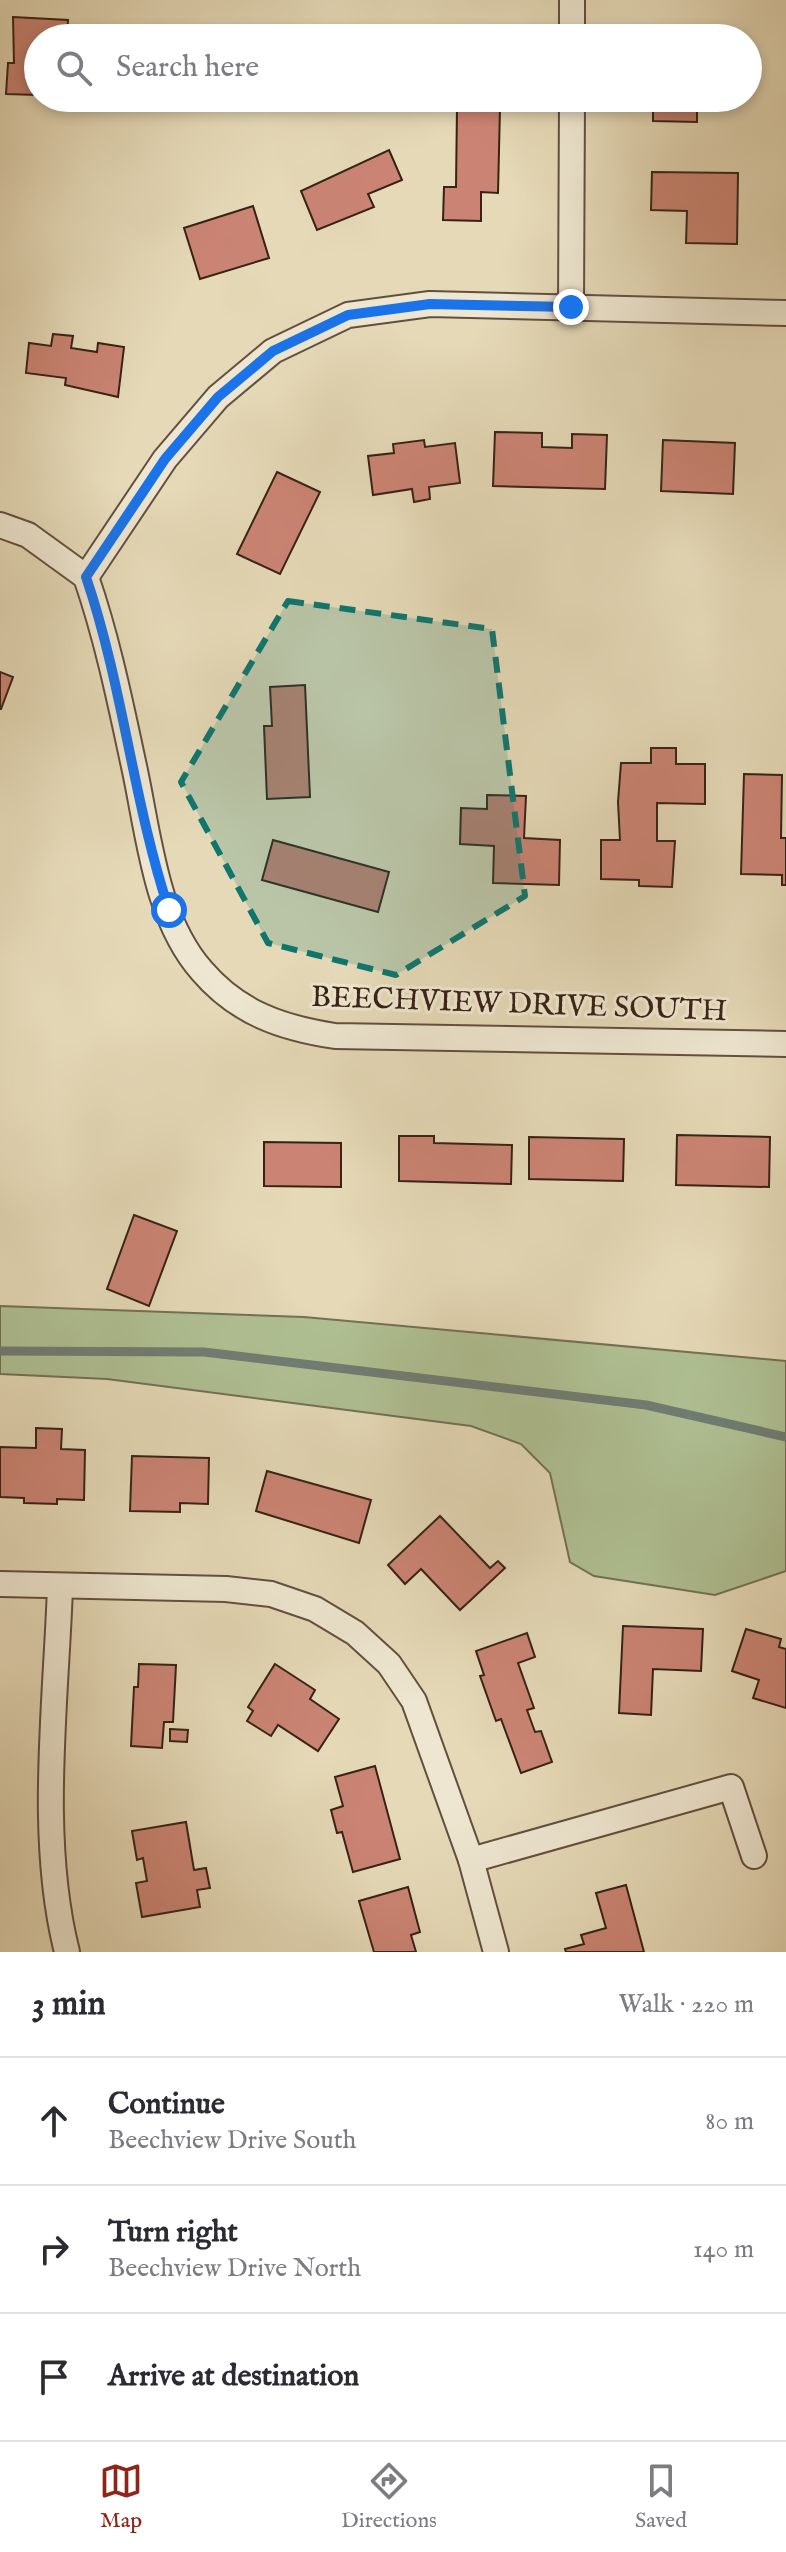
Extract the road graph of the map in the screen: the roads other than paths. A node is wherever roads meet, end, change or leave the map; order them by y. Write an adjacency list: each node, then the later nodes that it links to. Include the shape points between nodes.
1 (572, 0): 2 (street)
2 (572, 24)
3 (572, 112): 4 (street)
4 (571, 307): 5 (street); 7 (street, via 430,304 348,315 273,351 218,397 165,459)
5 (786, 313)
6 (0, 525): 7 (street, via 28,535)
7 (86, 577): 8 (street, BEECHVIEW DRIVE SOUTH, via 103,627 155,869 169,910 201,970 249,1012 289,1029 335,1036)
8 (786, 1044)
9 (0, 1584): 10 (street)
10 (60, 1587): 12 (street, via 271,1594 315,1609 355,1633 389,1664 414,1701); 13 (street, via 51,1845 53,1896)
11 (754, 1856): 12 (street, via 731,1787)
12 (471, 1860): 14 (street)
13 (67, 1952)
14 (496, 1952)

